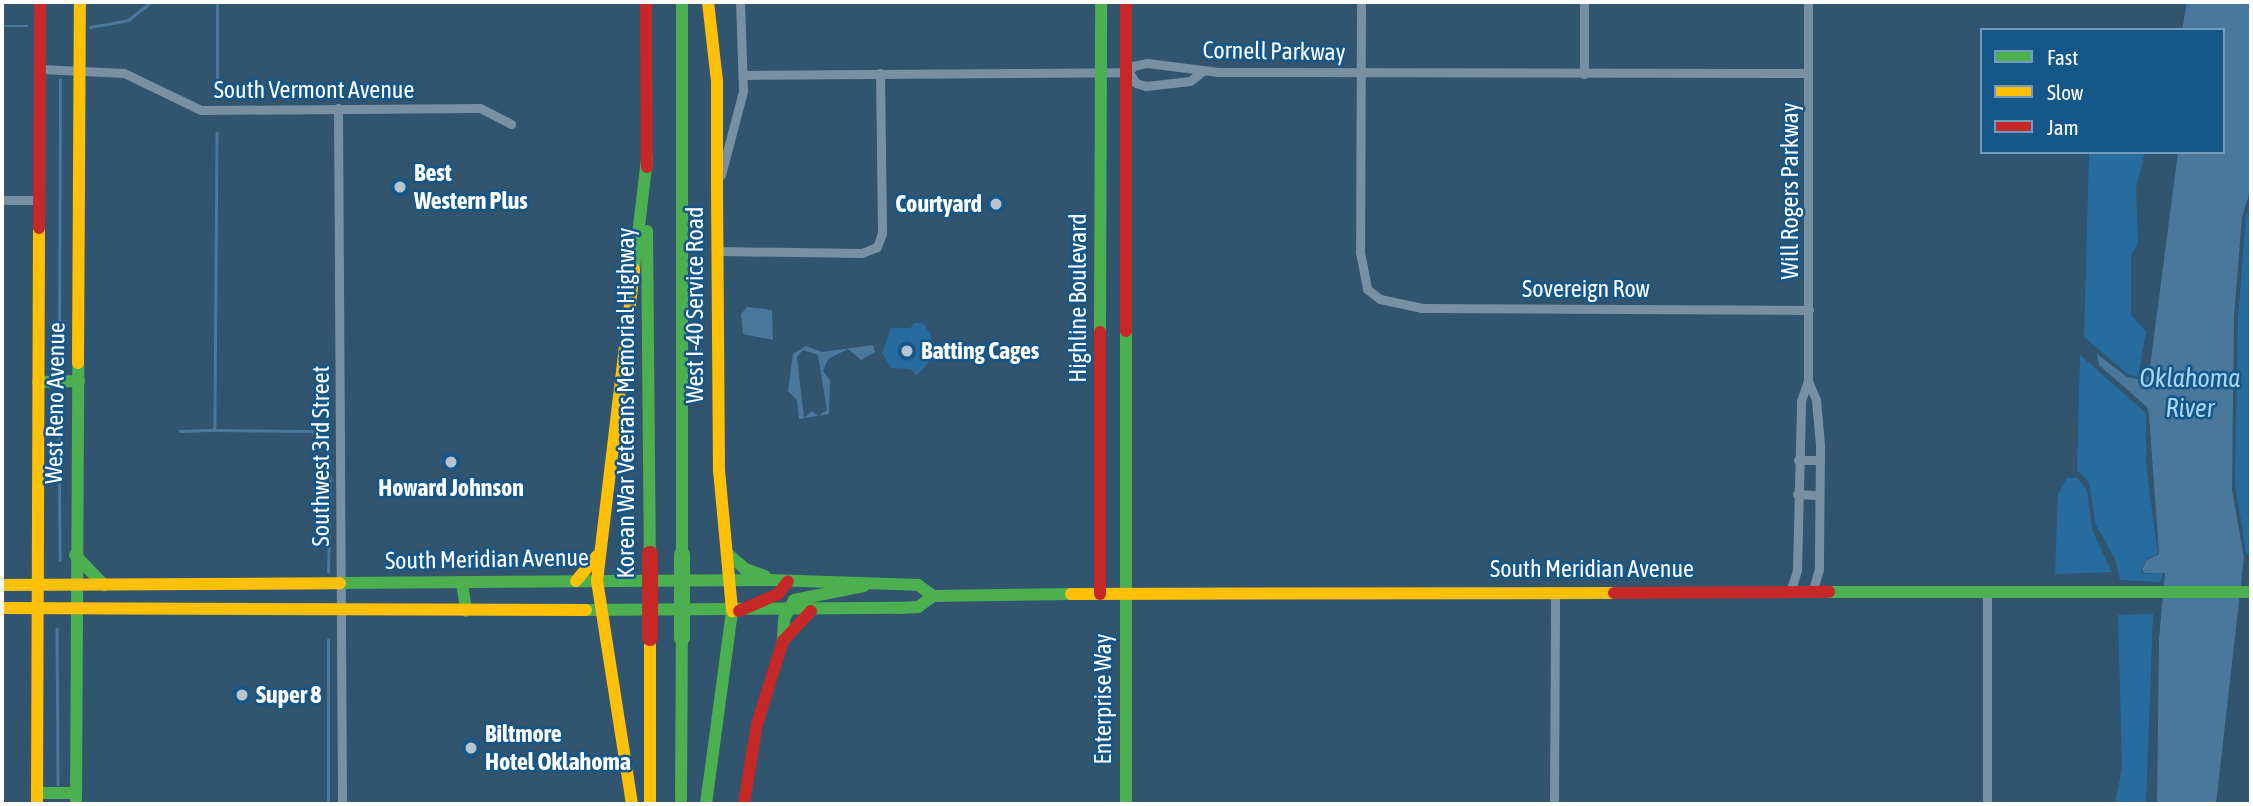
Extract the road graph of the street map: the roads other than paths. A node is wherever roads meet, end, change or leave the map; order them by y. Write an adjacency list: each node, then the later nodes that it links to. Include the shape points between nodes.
1 (40, 2): 12 (main road, West Reno Avenue)
2 (80, 2): 13 (main road, West Reno Avenue)
3 (646, 2): 24 (main road, Korean War Veterans Memorial Highway)
4 (682, 2): 77 (main road, bridge)
5 (708, 2): 25 (main road, via 717,81)
6 (740, 2): 21 (street, West I-40 Service Road)
7 (1101, 2): 16 (main road, Highline Boulevard)
8 (1126, 2): 17 (main road, Highline Boulevard)
9 (1362, 2): 18 (street)
10 (1584, 2): 19 (street)
11 (1808, 2): 20 (street, Will Rogers Parkway)
12 (40, 69): 13 (street, South Vermont Avenue); 27 (main road, West Reno Avenue)
13 (80, 70): 22 (street, South Vermont Avenue, via 124,73 201,110); 30 (main road, West Reno Avenue)
14 (1203, 71): 17 (street, Cornell Parkway, via 1147,64 1133,66); 17 (street, via 1190,81 1146,86 1136,83); 18 (street, Cornell Parkway)
15 (880, 72): 16 (street, Cornell Parkway); 21 (street, Cornell Parkway); 28 (street, via 882,233 875,248 862,254)
16 (1100, 72): 17 (street, Cornell Parkway); 38 (main road, Highline Boulevard)
17 (1128, 72): 37 (main road, Highline Boulevard)
18 (1362, 72): 19 (street, Cornell Parkway); 29 (street, Sovereign Row, via 1360,252 1367,289 1391,303 1422,308)
19 (1584, 74): 20 (street, Cornell Parkway)
20 (1808, 74): 29 (street, Will Rogers Parkway)
21 (743, 75): 25 (street, West I-40 Service Road, via 740,116)
22 (338, 108): 23 (street, South Vermont Avenue, via 480,108); 48 (street, Southwest 3rd Street)
23 (512, 124)
24 (647, 158): 39 (main road); 76 (main road, Korean War Veterans Memorial Highway, bridge)
25 (717, 187): 28 (main road, West I-40 Service Road)
26 (2, 200): 27 (street)
27 (39, 200): 32 (main road, West Reno Avenue)
28 (718, 251): 40 (main road, West I-40 Service Road, via 719,470)
29 (1810, 310): 31 (street, Will Rogers Parkway)
30 (79, 381): 32 (main road); 41 (main road, West Reno Avenue)
31 (1808, 381): 33 (street, Will Rogers Parkway, via 1801,401); 34 (street, Will Rogers Parkway, via 1816,400)
32 (38, 382): 50 (main road, West Reno Avenue)
33 (1798, 460): 34 (street); 35 (street, Will Rogers Parkway)
34 (1819, 460): 36 (street, Will Rogers Parkway)
35 (1797, 494): 36 (street); 56 (street, Will Rogers Parkway, via 1797,570)
36 (1819, 495): 59 (street, Will Rogers Parkway, via 1819,569)
37 (1126, 525): 38 (main road); 58 (main road, Highline Boulevard)
38 (1100, 526): 60 (main road, Highline Boulevard)
39 (599, 550): 42 (main road); 46 (main road, via 590,569)
40 (728, 554): 43 (main road, West I-40 Service Road); 44 (main road, via 749,571)
41 (75, 555): 51 (main road, West Reno Avenue); 52 (main road)
42 (597, 580): 43 (main road, South Meridian Avenue); 46 (main road, South Meridian Avenue); 69 (main road)
43 (731, 580): 44 (main road, South Meridian Avenue); 70 (main road, West I-40 Service Road)
44 (771, 580): 45 (main road, South Meridian Avenue)
45 (788, 580): 49 (main road, South Meridian Avenue); 70 (main road, via 778,594)
46 (576, 581): 47 (main road, South Meridian Avenue)
47 (462, 582): 48 (main road, South Meridian Avenue); 68 (main road)
48 (341, 583): 52 (main road, South Meridian Avenue); 67 (street, Southwest 3rd Street)
49 (871, 584): 61 (main road, South Meridian Avenue, via 918,585); 65 (main road, via 799,598)
50 (37, 585): 51 (main road, South Meridian Avenue); 53 (main road, South Meridian Avenue); 63 (main road, West Reno Avenue)
51 (74, 585): 52 (main road, South Meridian Avenue); 64 (main road, West Reno Avenue)
52 (104, 585)
53 (2, 586)
54 (1987, 591): 57 (main road, South Meridian Avenue); 59 (main road, South Meridian Avenue); 82 (street)
55 (1555, 592): 56 (main road, South Meridian Avenue); 58 (main road, South Meridian Avenue); 81 (street)
56 (1790, 592): 59 (main road, South Meridian Avenue)
57 (2251, 592)
58 (1126, 593): 60 (main road, South Meridian Avenue); 80 (main road, Enterprise Way)
59 (1812, 593)
60 (1100, 594): 61 (main road, South Meridian Avenue)
61 (933, 596): 66 (main road, South Meridian Avenue, via 918,607)
62 (2, 608): 63 (main road, South Meridian Avenue)
63 (38, 609): 64 (main road, South Meridian Avenue); 72 (main road, West Reno Avenue)
64 (74, 610): 67 (main road, South Meridian Avenue); 73 (main road, West Reno Avenue)
65 (786, 610): 66 (main road, South Meridian Avenue); 70 (main road, South Meridian Avenue); 71 (main road)
66 (811, 610): 71 (main road)
67 (342, 611): 68 (main road, South Meridian Avenue); 74 (street, Southwest 3rd Street)
68 (466, 611): 69 (main road, South Meridian Avenue)
69 (600, 611): 70 (main road, South Meridian Avenue); 75 (main road)
70 (735, 611): 78 (main road, West I-40 Service Road)
71 (783, 641): 79 (main road, via 757,724)
72 (37, 799): 73 (main road)
73 (76, 799)
74 (342, 804)
75 (632, 804)
76 (650, 804)
77 (681, 804)
78 (706, 804)
79 (744, 804)
80 (1126, 804)
81 (1554, 804)
82 (1987, 804)

